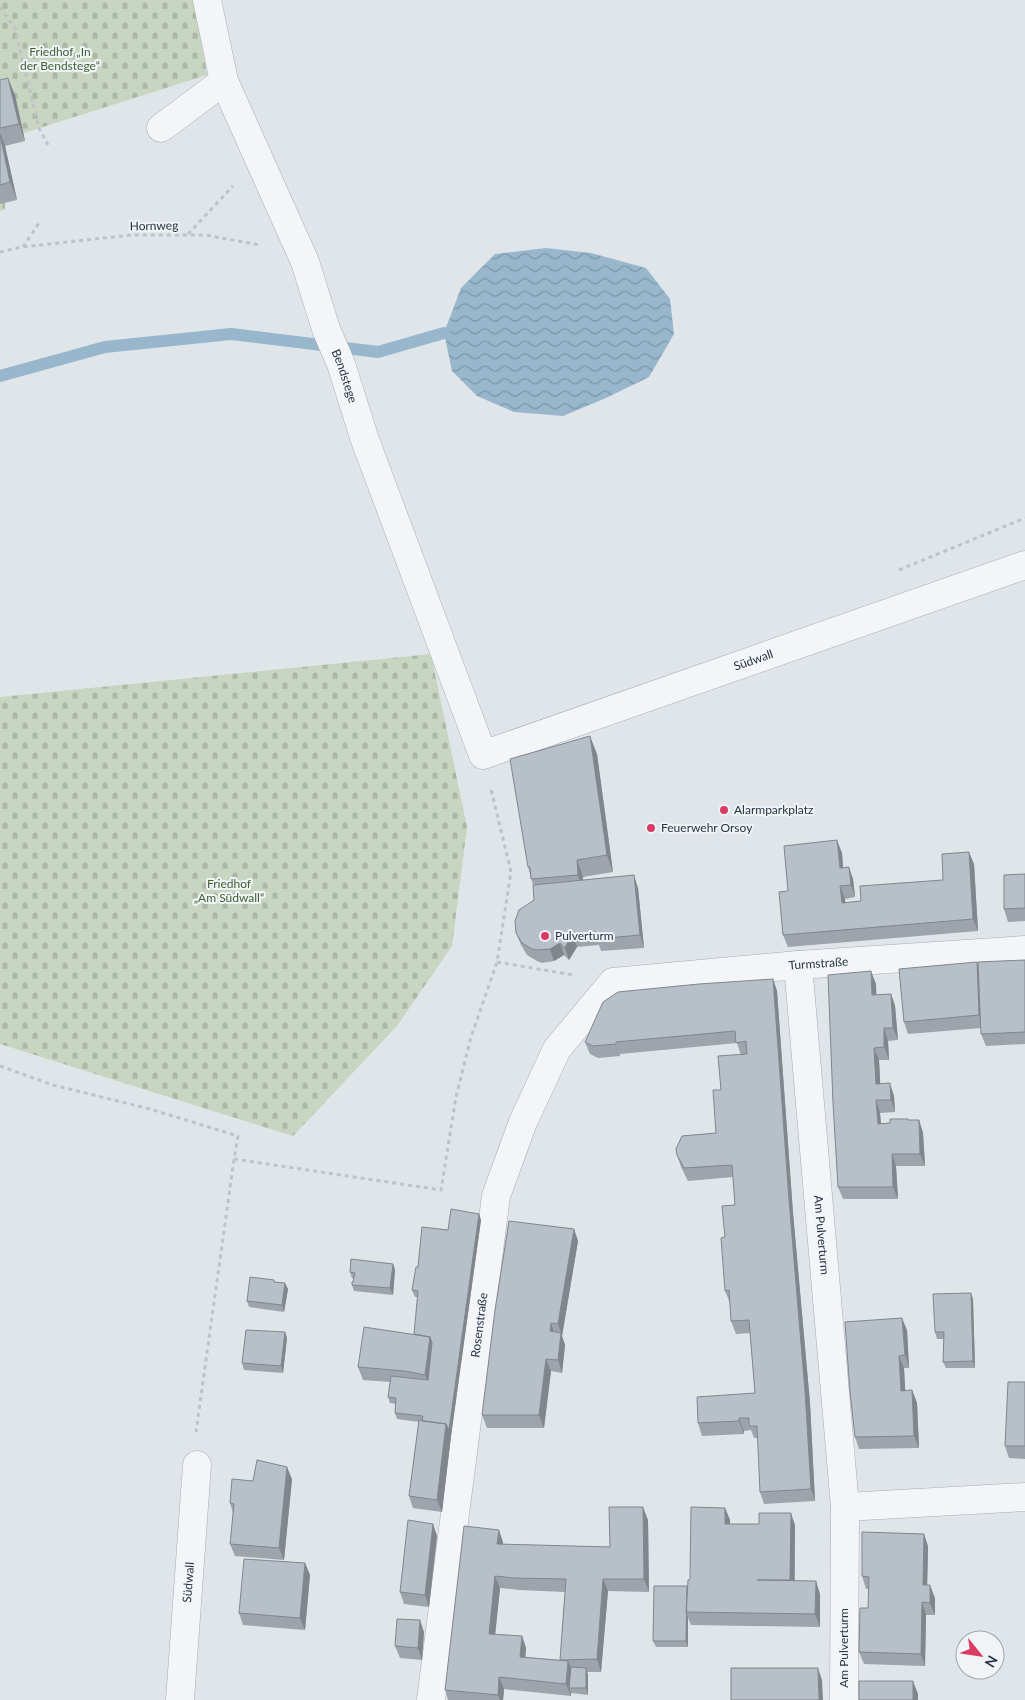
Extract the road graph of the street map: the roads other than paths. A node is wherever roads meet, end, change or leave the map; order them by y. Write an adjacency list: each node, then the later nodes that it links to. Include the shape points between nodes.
1 (207, 0): 2 (street, Bendstege)
2 (224, 82): 3 (street); 5 (street, Bendstege, via 305,262 365,440)
3 (161, 128)
4 (1025, 565): 5 (street, Südwall)
5 (483, 754)
6 (1025, 950): 7 (street, Turmstraße)
7 (798, 965): 8 (street, Turmstraße); 11 (street, Am Pulverturm)
8 (613, 982): 13 (street, Rosenstraße, via 557,1050 523,1122 496,1196)
9 (197, 1465): 12 (street, Südwall)
10 (1025, 1497): 11 (street)
11 (845, 1506): 14 (street, Am Pulverturm)
12 (180, 1700)
13 (431, 1700)
14 (844, 1700)

